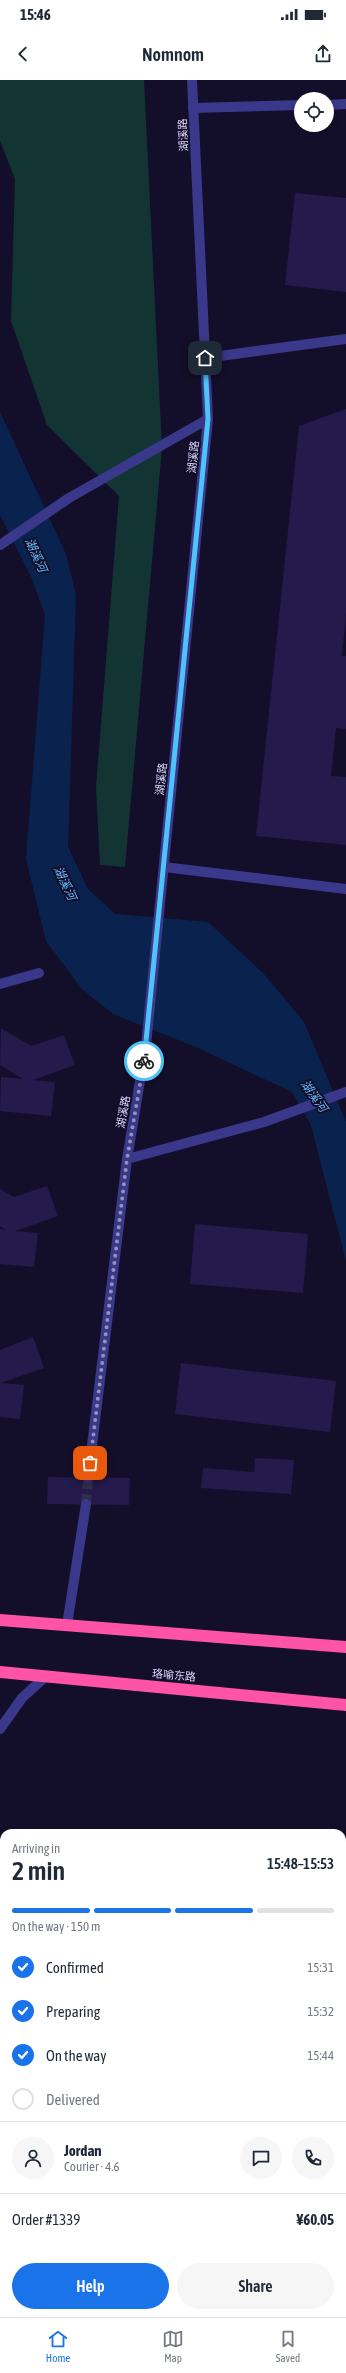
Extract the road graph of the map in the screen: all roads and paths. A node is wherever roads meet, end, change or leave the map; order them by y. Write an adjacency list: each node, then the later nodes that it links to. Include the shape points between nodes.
1 (192, 80): 5 (street, 湖溪路)
2 (346, 104): 4 (street)
3 (294, 105): 5 (street)
4 (334, 105)
5 (193, 108): 7 (street, 湖溪路)
6 (346, 339): 7 (street)
7 (205, 358): 8 (street, 湖溪路)
8 (208, 419): 9 (street, via 69,498); 10 (street, 湖溪路)
9 (0, 545)
10 (164, 867): 11 (street); 15 (street, 湖溪路, via 146,1045)
11 (346, 889)
12 (39, 973): 13 (street)
13 (0, 984)
14 (346, 1092): 15 (street, via 264,1122)
15 (127, 1159): 16 (street, 湖溪路)
16 (88, 1478)
17 (86, 1504): 19 (street)
18 (0, 1620): 19 (highway)
19 (67, 1624): 20 (highway)
20 (346, 1648)
21 (0, 1672): 22 (highway, 珞喻东路)
22 (46, 1676): 23 (highway, 珞喻东路); 24 (street, via 22,1698)
23 (346, 1705)
24 (0, 1729)

